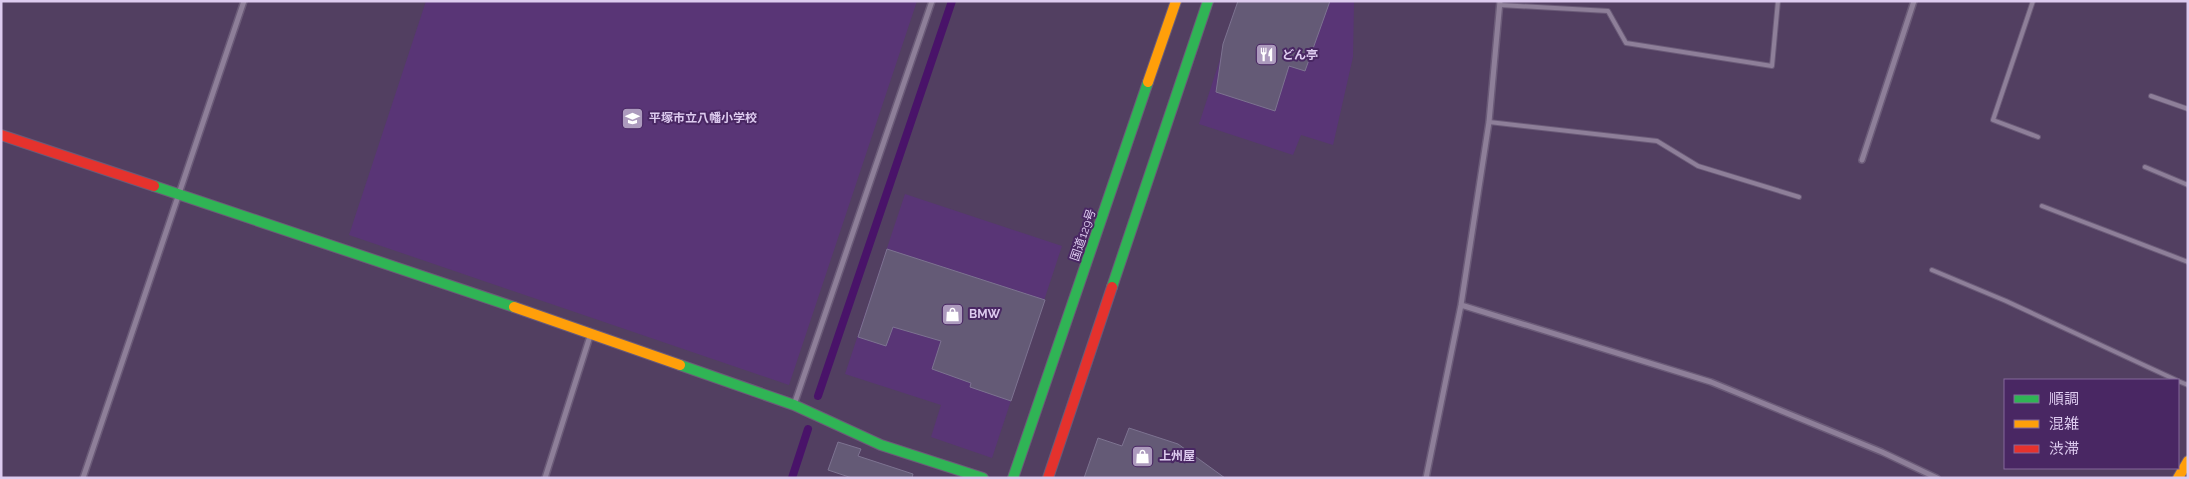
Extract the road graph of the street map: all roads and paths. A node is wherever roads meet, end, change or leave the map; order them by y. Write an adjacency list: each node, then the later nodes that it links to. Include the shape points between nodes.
1 (244, 1): 17 (street)
2 (932, 1): 25 (street)
3 (1176, 1): 30 (main road, 国道129号)
4 (1208, 1): 31 (main road)
5 (1778, 1): 8 (lane, via 1772,66 1626,43 1608,10)
6 (1914, 1): 14 (street)
7 (2033, 1): 13 (lane, via 1994,120)
8 (1500, 3): 11 (street)
9 (2151, 96): 10 (lane)
10 (2188, 109)
11 (1489, 122): 18 (lane, via 1658,141 1698,166); 22 (street)
12 (1, 135): 17 (main road)
13 (2038, 137)
14 (1862, 160)
15 (2145, 167): 16 (lane)
16 (2188, 185)
17 (178, 193): 23 (main road); 27 (street)
18 (1799, 197)
19 (2042, 206): 20 (lane)
20 (2188, 262)
21 (1932, 270): 24 (lane)
22 (1461, 305): 32 (street); 33 (street, via 1711,382)
23 (591, 333): 25 (main road); 28 (street)
24 (2173, 379)
25 (794, 405): 29 (main road, via 880,445)
26 (2188, 461): 34 (main road)
27 (83, 478)
28 (545, 478)
29 (983, 478)
30 (1013, 478)
31 (1048, 478)
32 (1426, 478)
33 (1937, 478)
34 (2178, 478)

